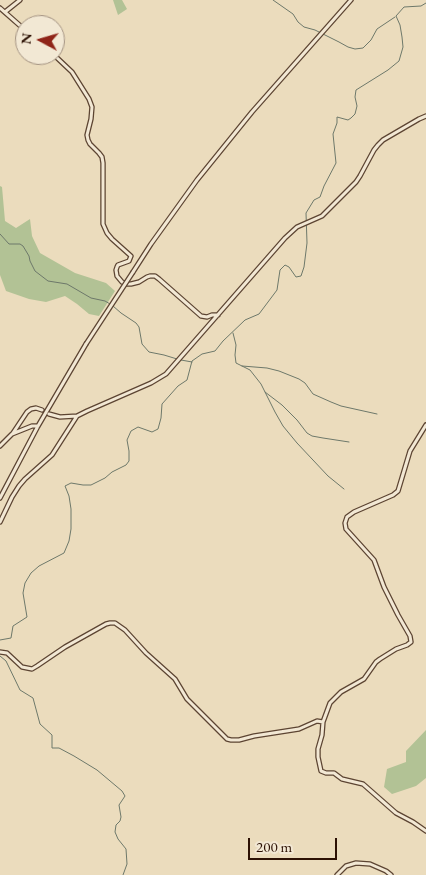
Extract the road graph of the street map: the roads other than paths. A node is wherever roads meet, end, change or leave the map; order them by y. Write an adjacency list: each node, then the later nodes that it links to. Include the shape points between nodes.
1 (20, 0): 4 (street)
2 (351, 0): 13 (street, bridge, via 252,112 198,180 151,244)
3 (0, 8): 4 (street)
4 (4, 12): 5 (street)
5 (15, 21)
6 (65, 65): 8 (street, via 92,107 87,135 103,163 103,224 112,239 131,256 129,261 117,267 117,276 127,284 154,276 201,316)
7 (426, 116): 8 (street, via 383,140 356,182 318,219 297,227 284,238)
8 (218, 316): 11 (street, via 166,374)
9 (42, 410): 14 (street, via 36,408 27,412)
10 (49, 414): 11 (street)
11 (77, 416): 17 (street, via 52,455 19,486)
12 (426, 425): 19 (street, via 410,451 398,491 354,512 345,523 346,529 377,565 411,642 380,659 364,679 341,692 330,703)
13 (38, 426): 14 (street); 16 (street)
14 (12, 434): 15 (street)
15 (0, 446)
16 (0, 498)
17 (0, 522)
18 (0, 652): 19 (street, via 7,653 22,667 32,669 106,624 115,624 175,679 187,699 227,739 239,740)
19 (322, 722): 20 (street, via 318,749 321,771 363,784 396,813)
20 (426, 831)
21 (337, 875): 22 (street, via 356,862 370,864)
22 (391, 875)

